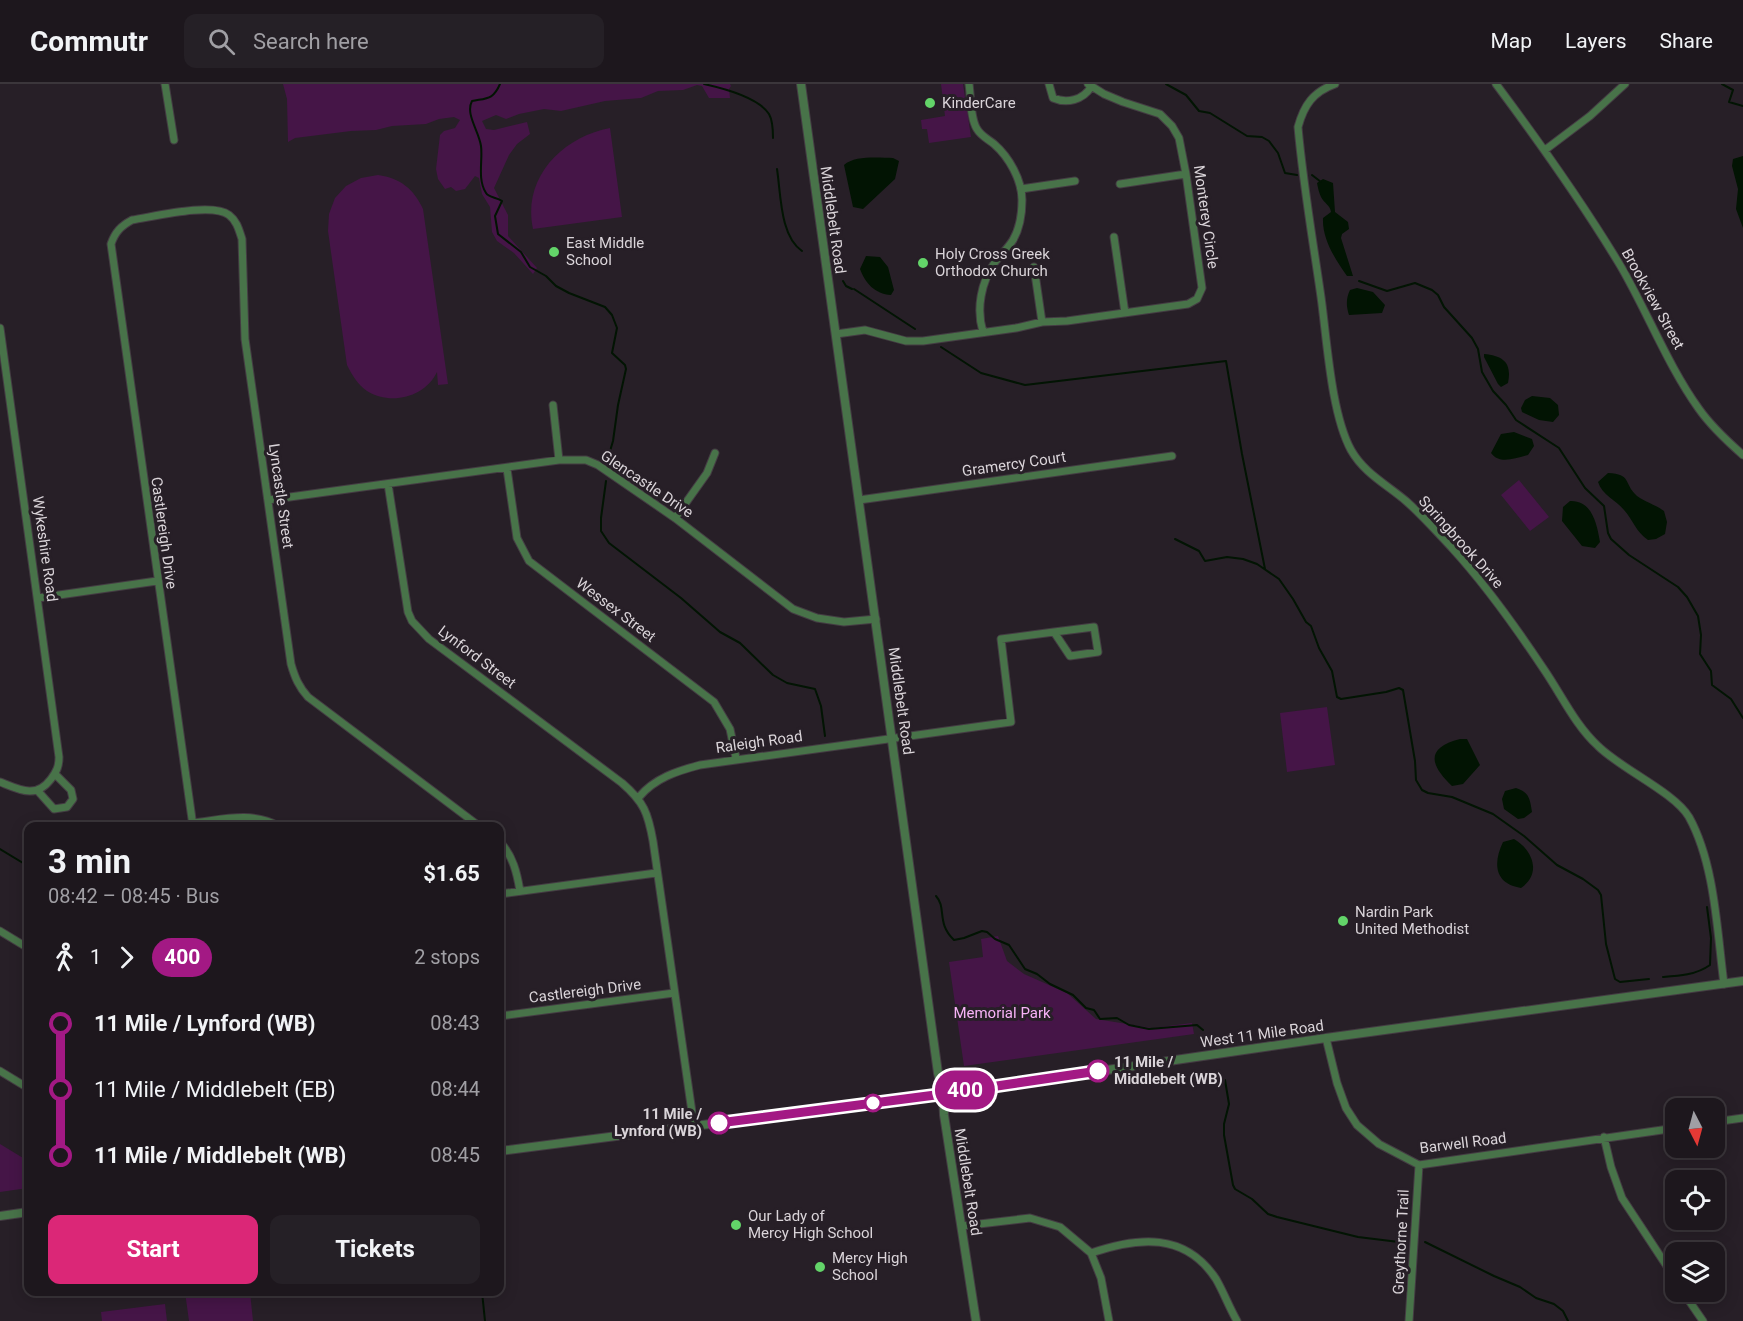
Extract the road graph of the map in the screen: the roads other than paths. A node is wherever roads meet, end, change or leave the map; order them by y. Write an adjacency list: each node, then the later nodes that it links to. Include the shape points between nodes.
1 (165, 84): 9 (street)
2 (801, 84): 22 (street, Middlebelt Road)
3 (969, 84): 14 (street, via 975,127 1003,153)
4 (1049, 84): 8 (street, via 1053,98 1060,101 1079,99)
5 (1335, 84): 54 (street, Springbrook Drive, via 1312,97 1298,127 1331,375 1347,441 1356,459 1405,500 1475,573 1589,738 1688,815 1708,868)
6 (1496, 84): 10 (street)
7 (1625, 84): 10 (street)
8 (1089, 85): 11 (street, Monterey Circle, via 1160,114 1179,138)
9 (174, 140)
10 (1545, 150): 25 (street, Brookview Street, via 1620,266 1687,392)
11 (1186, 174): 13 (street); 18 (street, Monterey Circle, via 1202,288 1197,299 1188,304)
12 (1076, 181): 14 (street)
13 (1120, 184)
14 (1021, 189): 21 (street, via 1021,219 1013,240 994,264 984,287 979,318)
15 (1114, 237): 18 (street)
16 (111, 244): 30 (street, Lyncastle Street, via 115,234 132,220 182,213 226,213 238,227 242,239 245,339); 33 (street, Castlereigh Drive)
17 (1034, 267): 19 (street)
18 (1125, 313): 19 (street, Monterey Circle)
19 (1042, 322): 21 (street, Monterey Circle)
20 (0, 328): 34 (street, Wykeshire Road)
21 (983, 332): 22 (street, Monterey Circle, via 923,341 906,341 865,330)
22 (836, 334): 31 (street, Middlebelt Road)
23 (553, 405): 27 (street)
24 (715, 453): 32 (street, via 707,473)
25 (1743, 455)
26 (1172, 456): 31 (street, Gramercy Court)
27 (559, 460): 28 (street, Glencastle Drive); 32 (street, Glencastle Drive, via 586,460 598,465)
28 (507, 469): 29 (street, Glencastle Drive); 38 (street, Wessex Street, via 517,538 529,561 714,702 730,729)
29 (388, 484): 30 (street, Glencastle Drive); 42 (street, Lynford Street, via 405,602 412,621 429,639)
30 (268, 500): 46 (street, Lyncastle Street, via 291,664 300,689)
31 (859, 500): 35 (street, Middlebelt Road)
32 (675, 518): 35 (street, Glencastle Drive, via 793,609 836,621)
33 (157, 581): 34 (street); 43 (street, Castlereigh Drive)
34 (38, 598): 39 (street, Wykeshire Road, via 58,740)
35 (876, 619): 37 (street, Middlebelt Road)
36 (1054, 632): 36 (street, via 1070,656 1098,652 1094,627); 37 (street, Raleigh Road, via 1000,639 1011,722)
37 (893, 738): 38 (street, Raleigh Road); 60 (street, Middlebelt Road)
38 (736, 758): 42 (street, Raleigh Road, via 680,770 646,788)
39 (56, 774): 41 (street); 41 (street, via 73,799 67,807 54,809)
40 (0, 782): 41 (street, via 21,790)
41 (37, 790)
42 (639, 797): 48 (street, via 650,826)
43 (192, 822)
44 (218, 822): 45 (street, via 253,818)
45 (269, 822)
46 (474, 822)
47 (504, 846): 49 (street, via 514,864)
48 (657, 873): 49 (street); 55 (street)
49 (520, 891): 50 (street)
50 (504, 893)
51 (0, 931): 52 (street)
52 (24, 946)
53 (1743, 981): 54 (street, West 11 Mile Road)
54 (1724, 984): 57 (street, West 11 Mile Road)
55 (674, 993): 56 (street, Castlereigh Drive); 63 (street)
56 (504, 1015)
57 (1326, 1038): 60 (street, West 11 Mile Road); 67 (street, Barwell Road, via 1343,1100 1357,1125 1379,1144)
58 (0, 1071): 59 (street)
59 (24, 1086)
60 (943, 1094): 63 (street, West 11 Mile Road); 70 (street, Middlebelt Road)
61 (1743, 1118): 62 (street)
62 (1725, 1120)
63 (694, 1126): 66 (street, West 11 Mile Road)
64 (1665, 1129): 65 (street, Barwell Road)
65 (1604, 1137): 67 (street, Barwell Road); 72 (street, via 1622,1198)
66 (504, 1150)
67 (1419, 1165): 77 (street, Greythorne Trail)
68 (24, 1213): 69 (street)
69 (0, 1216)
70 (962, 1226): 71 (street, via 1030,1218 1049,1222); 74 (street, Middlebelt Road)
71 (1091, 1252): 75 (street, via 1101,1278); 76 (street, via 1137,1240 1164,1242 1185,1250 1214,1276)
72 (1665, 1263)
73 (1690, 1302): 78 (street)
74 (976, 1321)
75 (1109, 1321)
76 (1237, 1321)
77 (1409, 1321)
78 (1703, 1321)

